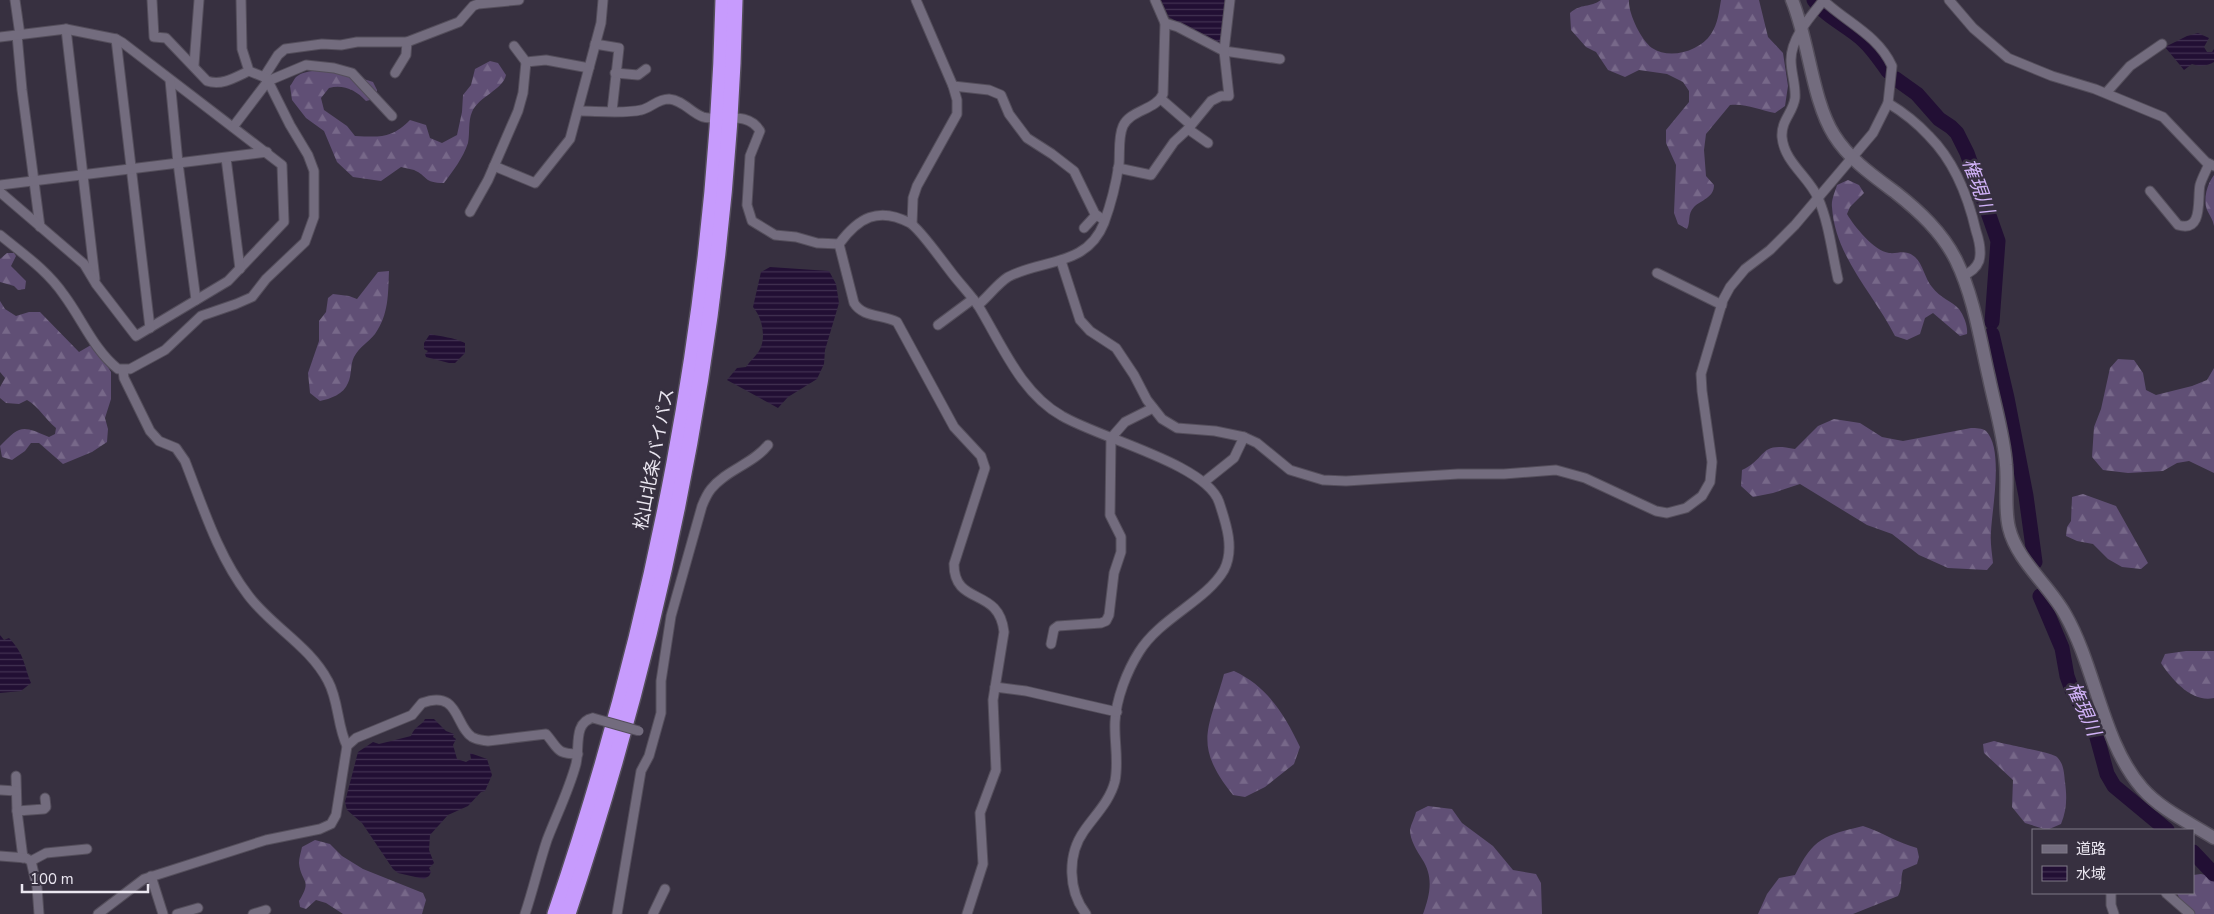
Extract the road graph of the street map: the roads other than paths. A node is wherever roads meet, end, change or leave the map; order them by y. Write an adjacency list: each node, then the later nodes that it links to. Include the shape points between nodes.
1 (15, 0): 18 (street)
2 (152, 0): 28 (street, via 154,37 166,38)
3 (198, 0): 28 (street)
4 (241, 0): 31 (street, via 242,49)
5 (519, 0): 21 (street, via 478,4 460,22)
6 (603, 0): 22 (street)
7 (723, 0): 43 (highway, 松山北条バイパス)
8 (735, 0): 43 (highway, 松山北条バイパス)
9 (916, 0): 36 (street)
10 (1155, 0): 15 (street)
11 (1230, 0): 25 (street)
12 (1792, 0): 17 (street)
13 (1949, 0): 37 (street, via 1973,28 2008,58)
14 (1821, 3): 17 (street); 39 (street, via 1872,38 1890,61)
15 (1165, 23): 25 (street); 38 (street)
16 (66, 29): 18 (street); 20 (street); 55 (street)
17 (1802, 30): 48 (street, via 1826,121); 60 (street, via 1794,44 1791,60 1795,99 1783,121 1782,137 1786,152)
18 (18, 35): 19 (street); 56 (street)
19 (0, 38)
20 (116, 40): 35 (street); 54 (street)
21 (407, 42): 32 (street, via 406,55); 34 (street, via 293,46 278,55)
22 (595, 44): 29 (street); 33 (street, via 619,48)
23 (2162, 44): 37 (street, via 2130,66)
24 (514, 46): 27 (street)
25 (1224, 51): 26 (street); 45 (street, via 1229,96 1211,101)
26 (1280, 59)
27 (526, 62): 29 (street, via 546,60); 52 (street, via 518,111)
28 (194, 65): 31 (street, via 207,81 214,84)
29 (589, 68): 40 (street)
30 (646, 69): 33 (street, via 638,76)
31 (249, 71): 34 (street)
32 (395, 73)
33 (615, 73): 41 (street)
34 (266, 79): 42 (street, via 286,75 300,66 334,68 352,73); 44 (street); 79 (street, via 314,172 314,217 305,242 252,297 201,316 165,350)
35 (170, 80): 44 (street); 50 (street)
36 (953, 86): 62 (street, via 989,90 1001,95 1009,114 1027,138 1074,172); 63 (street, via 957,114 913,198)
37 (2106, 94): 51 (street, via 2162,118)
38 (1161, 99): 45 (street); 53 (street, via 1123,126)
39 (1888, 103): 48 (street, via 1873,132); 71 (street, via 1930,137 1963,188 1980,252 1974,270)
40 (579, 111): 41 (street); 52 (street, via 570,139 535,183)
41 (612, 111): 43 (street, via 642,110 655,102 671,99 703,116)
42 (392, 116)
43 (724, 117): 67 (street, via 748,120 755,123 760,131 750,156 747,205 752,221 774,235); 85 (highway, 松山北条バイパス, via 716,258 698,390 685,465)
44 (233, 127): 47 (street)
45 (1190, 127): 46 (street); 53 (street, via 1174,142 1151,175)
46 (1208, 143)
47 (267, 152): 49 (street); 69 (street, via 282,165 284,222)
48 (1851, 157): 60 (street); 71 (street, via 1921,214 1949,248)
49 (226, 158): 50 (street); 69 (street)
50 (178, 163): 54 (street); 74 (street)
51 (2212, 165): 59 (street, via 2200,186 2199,213 2188,225 2178,226)
52 (494, 166): 61 (street)
53 (1118, 168): 62 (street)
54 (130, 169): 55 (street); 78 (street)
55 (82, 174): 56 (street); 73 (street)
56 (35, 180): 57 (street); 64 (street)
57 (0, 185)
58 (0, 192): 64 (street)
59 (2150, 192)
60 (1818, 196): 72 (street); 76 (street, via 1782,239 1736,278)
61 (470, 212)
62 (1100, 218): 65 (street); 68 (street, via 1087,246)
63 (912, 224): 67 (street, via 875,215 850,229); 75 (street)
64 (40, 227): 73 (street, via 84,264)
65 (1084, 228)
66 (0, 235): 79 (street, via 43,270 64,294 88,333 118,369)
67 (839, 244): 88 (street, via 854,303 865,313 897,322 954,427 980,456 985,468 956,554 954,577 959,586 995,607 1003,623)
68 (1062, 262): 75 (street, via 1006,278); 80 (street, via 1080,320 1090,331 1116,348)
69 (240, 269): 74 (street, via 228,281)
70 (1657, 273): 76 (street)
71 (1963, 276): 98 (street, via 1972,302 2004,445 2007,516 2015,544 2056,598 2076,635 2114,744 2132,774 2143,790 2163,806)
72 (1838, 280)
73 (96, 284): 78 (street, via 136,336)
74 (196, 300): 78 (street)
75 (975, 302): 77 (street); 82 (street, via 1038,398 1062,417)
76 (1722, 305): 81 (street, via 1702,374 1712,472 1702,496 1678,511 1667,513 1644,507 1585,478 1556,470 1323,480 1290,470 1257,443)
77 (938, 325)
78 (150, 328)
79 (123, 370): 91 (street, via 150,431 159,441 176,448 185,461 225,559 248,595 317,664 328,680)
80 (1153, 408): 81 (street, via 1162,419 1177,428); 82 (street, via 1124,422)
81 (1244, 437): 84 (street, via 1234,458)
82 (1111, 438): 84 (street, via 1182,468); 87 (street, via 1110,515 1122,544 1114,573 1109,615 1101,623 1058,626 1054,629)
83 (768, 445): 86 (street, via 710,490 702,506)
84 (1204, 482): 89 (street, via 1219,500 1226,526 1230,544 1224,568 1208,588 1149,638 1131,667)
85 (649, 610): 86 (street); 114 (highway, 松山北条バイパス); 115 (highway, 松山北条バイパス, via 610,782)
86 (672, 616): 90 (street, via 661,681 661,713)
87 (1052, 644)
88 (995, 687): 89 (street); 118 (street, via 992,716 996,770 980,813 983,864)
89 (1117, 712): 119 (street, via 1114,785 1105,804 1075,846 1072,861 1075,894)
90 (654, 736): 92 (street, bridge, via 593,718 586,719 579,732); 116 (street, via 641,771)
91 (347, 746): 92 (street, via 356,738 407,718 422,703 438,700 452,708 471,736 479,740 546,734 563,754); 102 (street, via 342,787 331,824 266,840)
92 (578, 754): 113 (street)
93 (16, 776): 95 (street)
94 (0, 790): 95 (street)
95 (16, 791): 97 (street)
96 (45, 798): 97 (street, via 44,809)
97 (17, 811): 101 (street)
98 (2214, 838)
99 (87, 849): 101 (street, via 46,853)
100 (0, 856): 101 (street)
101 (27, 860): 108 (street, via 37,887)
102 (151, 876): 109 (street); 110 (street)
103 (665, 889): 117 (street)
104 (2111, 894): 120 (street, via 2110,905)
105 (2167, 894): 121 (street)
106 (198, 908): 111 (street)
107 (266, 910): 112 (street)
108 (39, 914)
109 (98, 914)
110 (162, 914)
111 (177, 914)
112 (253, 914)
113 (525, 914)
114 (555, 914)
115 (568, 914)
116 (617, 914)
117 (653, 914)
118 (967, 914)
119 (1086, 914)
120 (2114, 914)
121 (2190, 914)

